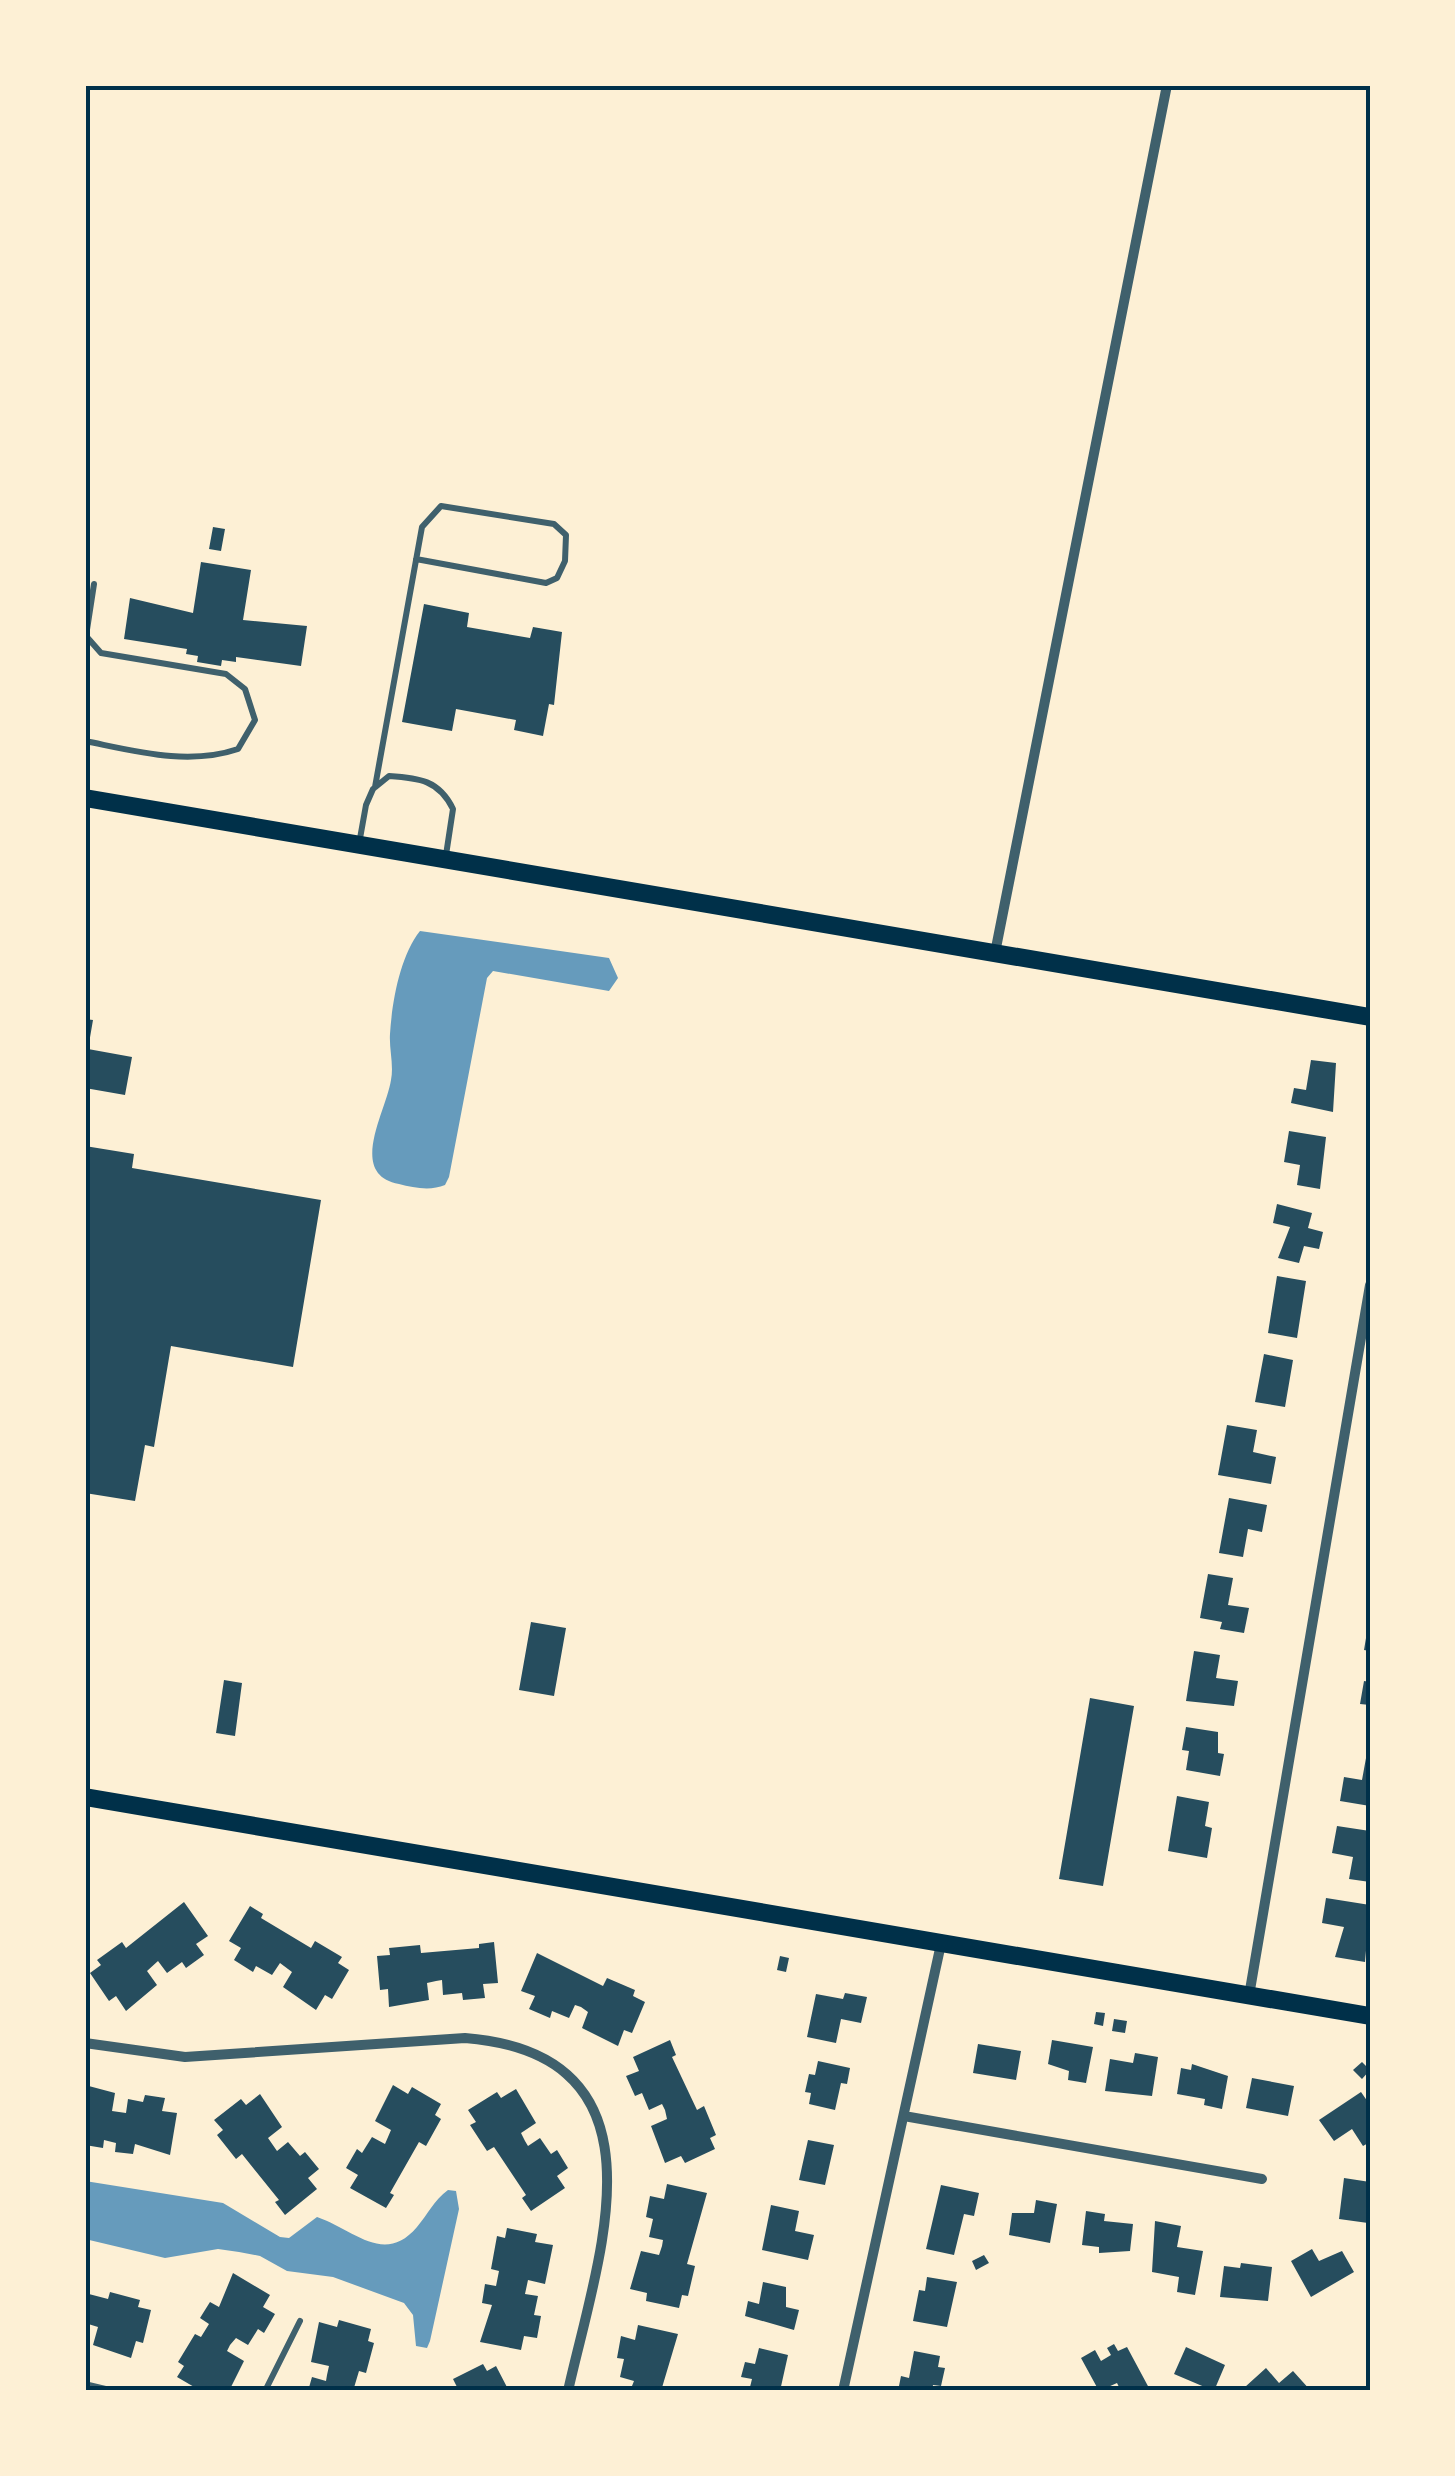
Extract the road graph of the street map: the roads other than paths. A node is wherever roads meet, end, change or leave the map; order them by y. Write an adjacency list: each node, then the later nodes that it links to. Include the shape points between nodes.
1 (1166, 85): 10 (street)
2 (416, 559): 2 (lane, via 422,526 441,506 554,524 566,535 565,560 557,578 546,583); 6 (lane)
3 (94, 584): 4 (lane)
4 (85, 638): 5 (lane, via 101,653 226,674 245,690 256,720 238,750 216,757)
5 (85, 741)
6 (375, 787): 8 (lane); 9 (lane, via 389,776 410,777 445,792 453,808)
7 (85, 798): 8 (main road)
8 (358, 845): 9 (main road)
9 (446, 860): 10 (main road)
10 (995, 954): 11 (main road)
11 (1370, 1017)
12 (1370, 1286): 15 (street)
13 (85, 1797): 14 (main road)
14 (941, 1944): 15 (main road); 18 (street)
15 (1249, 1996): 16 (main road)
16 (1370, 2016)
17 (85, 2043): 24 (street, via 185,2057 464,2038 503,2041 568,2075 590,2102 609,2152 610,2193)
18 (904, 2116): 19 (street); 25 (street)
19 (1262, 2179)
20 (300, 2321): 23 (lane)
21 (85, 2386): 22 (street)
22 (106, 2391)
23 (266, 2391)
24 (568, 2391)
25 (843, 2391)

